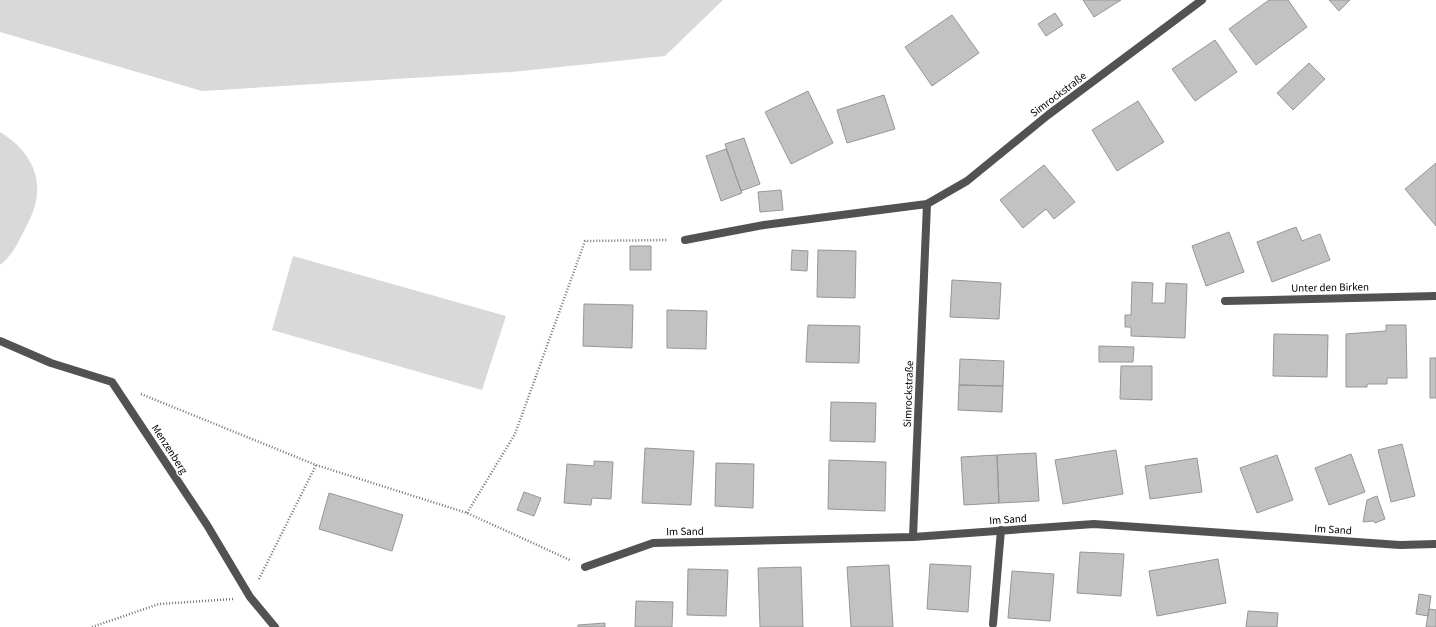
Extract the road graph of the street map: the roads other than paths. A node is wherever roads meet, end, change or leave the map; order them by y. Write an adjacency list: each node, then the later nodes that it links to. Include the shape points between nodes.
1 (1202, 0): 2 (street, Simrockstraße, via 1048,115 967,181)
2 (927, 204): 3 (street, Simrockstraße, via 764,224); 8 (street, Simrockstraße)
3 (685, 240)
4 (1436, 296): 5 (street, Unter den Birken)
5 (1225, 301)
6 (0, 341): 12 (street, Menzenberg, via 51,362 112,382 207,525 250,597)
7 (1000, 530): 8 (street, Im Sand); 9 (street, Im Sand, via 1094,524 1400,545); 11 (street)
8 (913, 536): 10 (street, Im Sand, via 653,543)
9 (1436, 544)
10 (584, 567)
11 (993, 624)
12 (275, 627)

